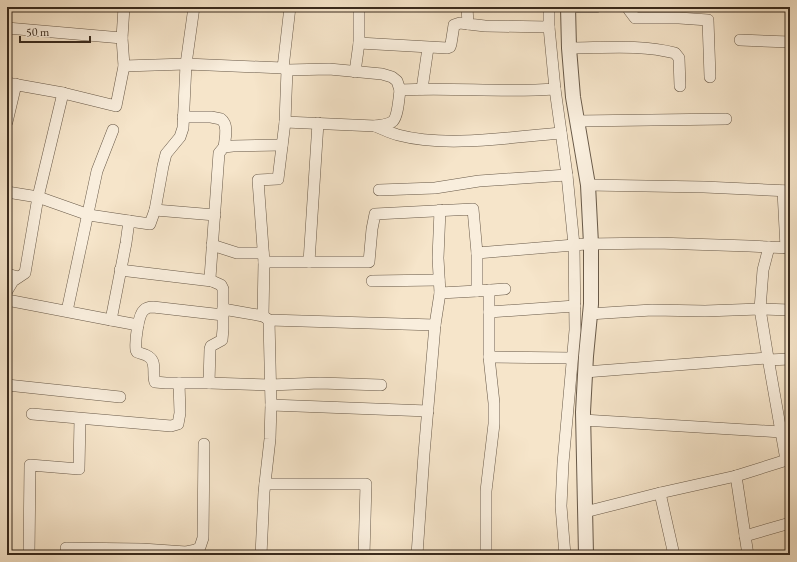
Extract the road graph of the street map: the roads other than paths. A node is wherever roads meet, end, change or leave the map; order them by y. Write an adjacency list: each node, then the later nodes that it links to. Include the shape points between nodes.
1 (124, 7): 14 (street)
2 (194, 7): 20 (street)
3 (290, 7): 22 (street)
4 (359, 7): 16 (street)
5 (467, 7): 11 (street)
6 (549, 7): 12 (street)
7 (568, 7): 19 (street)
8 (577, 7): 9 (street)
9 (596, 7)
10 (629, 7): 24 (street, via 635,18 708,20)
11 (468, 24): 12 (street); 18 (street, via 454,24 450,47)
12 (549, 27): 28 (street)
13 (7, 28): 14 (street)
14 (122, 38): 21 (street)
15 (740, 40): 17 (street)
16 (359, 42): 18 (street); 23 (street)
17 (790, 42)
18 (428, 48): 27 (street)
19 (569, 48): 26 (street, via 632,48 675,53 679,58); 34 (street)
20 (186, 64): 21 (street); 22 (street); 32 (street)
21 (124, 66): 30 (street, via 116,106)
22 (285, 69): 23 (street); 35 (street)
23 (355, 72): 29 (street, via 392,77 397,81)
24 (710, 77)
25 (12, 84): 30 (street); 31 (street)
26 (680, 86)
27 (422, 89): 28 (street); 29 (street)
28 (555, 89): 39 (street)
29 (400, 90): 37 (street, via 393,121)
30 (63, 93): 47 (street)
31 (8, 117)
32 (183, 117): 41 (street, via 211,117 224,120); 48 (street, via 180,136 166,154 162,166)
33 (726, 119): 34 (street)
34 (577, 121): 43 (street)
35 (285, 122): 36 (street); 40 (street)
36 (318, 124): 37 (street); 59 (street)
37 (375, 126): 39 (street, via 398,135 455,142)
38 (114, 130): 50 (street, via 97,170)
39 (561, 133): 42 (street)
40 (282, 145): 41 (street); 58 (street, via 278,179 258,180)
41 (224, 147): 51 (street, via 219,153)
42 (567, 175): 44 (street, via 486,180 435,188); 53 (street)
43 (588, 185): 45 (street); 53 (street)
44 (378, 190)
45 (786, 191): 56 (street)
46 (7, 192): 47 (street)
47 (38, 197): 50 (street); 62 (street, via 25,273)
48 (155, 210): 51 (street); 52 (street, via 150,224)
49 (440, 210): 57 (street, via 473,209); 59 (street, via 375,214 369,262); 63 (street)
50 (89, 215): 52 (street); 75 (street)
51 (215, 215): 54 (street)
52 (129, 221): 60 (street)
53 (582, 244): 55 (street, via 657,243); 57 (street); 72 (street); 78 (street)
54 (212, 246): 58 (street); 64 (street)
55 (769, 247): 56 (street); 73 (street, via 763,270)
56 (788, 248)
57 (477, 254): 69 (street)
58 (264, 258): 59 (street); 79 (street)
59 (309, 262)
60 (120, 270): 64 (street); 80 (street)
61 (7, 274): 62 (street)
62 (18, 277): 68 (street)
63 (439, 280): 65 (street); 70 (street)
64 (212, 281): 76 (street, via 223,288)
65 (372, 281)
66 (505, 289): 67 (street)
67 (489, 290): 69 (street); 77 (street)
68 (7, 291)
69 (477, 291): 70 (street)
70 (440, 293): 82 (street)
71 (7, 300): 75 (street)
72 (575, 306): 77 (street); 84 (street)
73 (760, 309): 74 (street); 78 (street, via 652,310); 85 (street)
74 (790, 310)
75 (67, 311): 80 (street)
76 (223, 312): 79 (street); 81 (street, via 153,307 143,310); 89 (street, via 222,340 211,346 209,354)
77 (489, 312): 83 (street)
78 (590, 314): 87 (street)
79 (266, 318): 82 (street); 91 (street)
80 (111, 320): 81 (street)
81 (138, 324): 88 (street, via 136,350 153,360 155,382)
82 (435, 325): 95 (street)
83 (489, 357): 84 (street); 115 (street, via 494,424 486,491)
84 (572, 358): 116 (street, via 561,506)
85 (768, 359): 86 (street); 87 (street); 99 (street)
86 (790, 359)
87 (585, 372): 98 (street)
88 (179, 383): 89 (street); 97 (street, via 178,424 171,426)
89 (209, 383): 91 (street)
90 (7, 385): 93 (street)
91 (270, 385): 92 (street); 94 (street)
92 (381, 385)
93 (120, 397)
94 (271, 405): 95 (street); 103 (street)
95 (428, 411): 114 (street)
96 (32, 414): 97 (street)
97 (80, 419): 111 (street, via 79,469 30,465)
98 (583, 420): 99 (street); 105 (street)
99 (781, 432): 101 (street)
100 (204, 444): 110 (street, via 203,538)
101 (788, 459): 102 (street)
102 (736, 476): 104 (street); 107 (street)
103 (265, 484): 112 (street); 113 (street, via 366,484)
104 (660, 493): 105 (street); 118 (street)
105 (585, 512): 117 (street)
106 (790, 523): 107 (street)
107 (745, 536): 119 (street)
108 (66, 548): 109 (street)
109 (142, 552): 110 (street)
110 (198, 553)
111 (29, 555)
112 (261, 555)
113 (364, 555)
114 (418, 555)
115 (486, 555)
116 (565, 555)
117 (586, 555)
118 (674, 555)
119 (748, 555)

